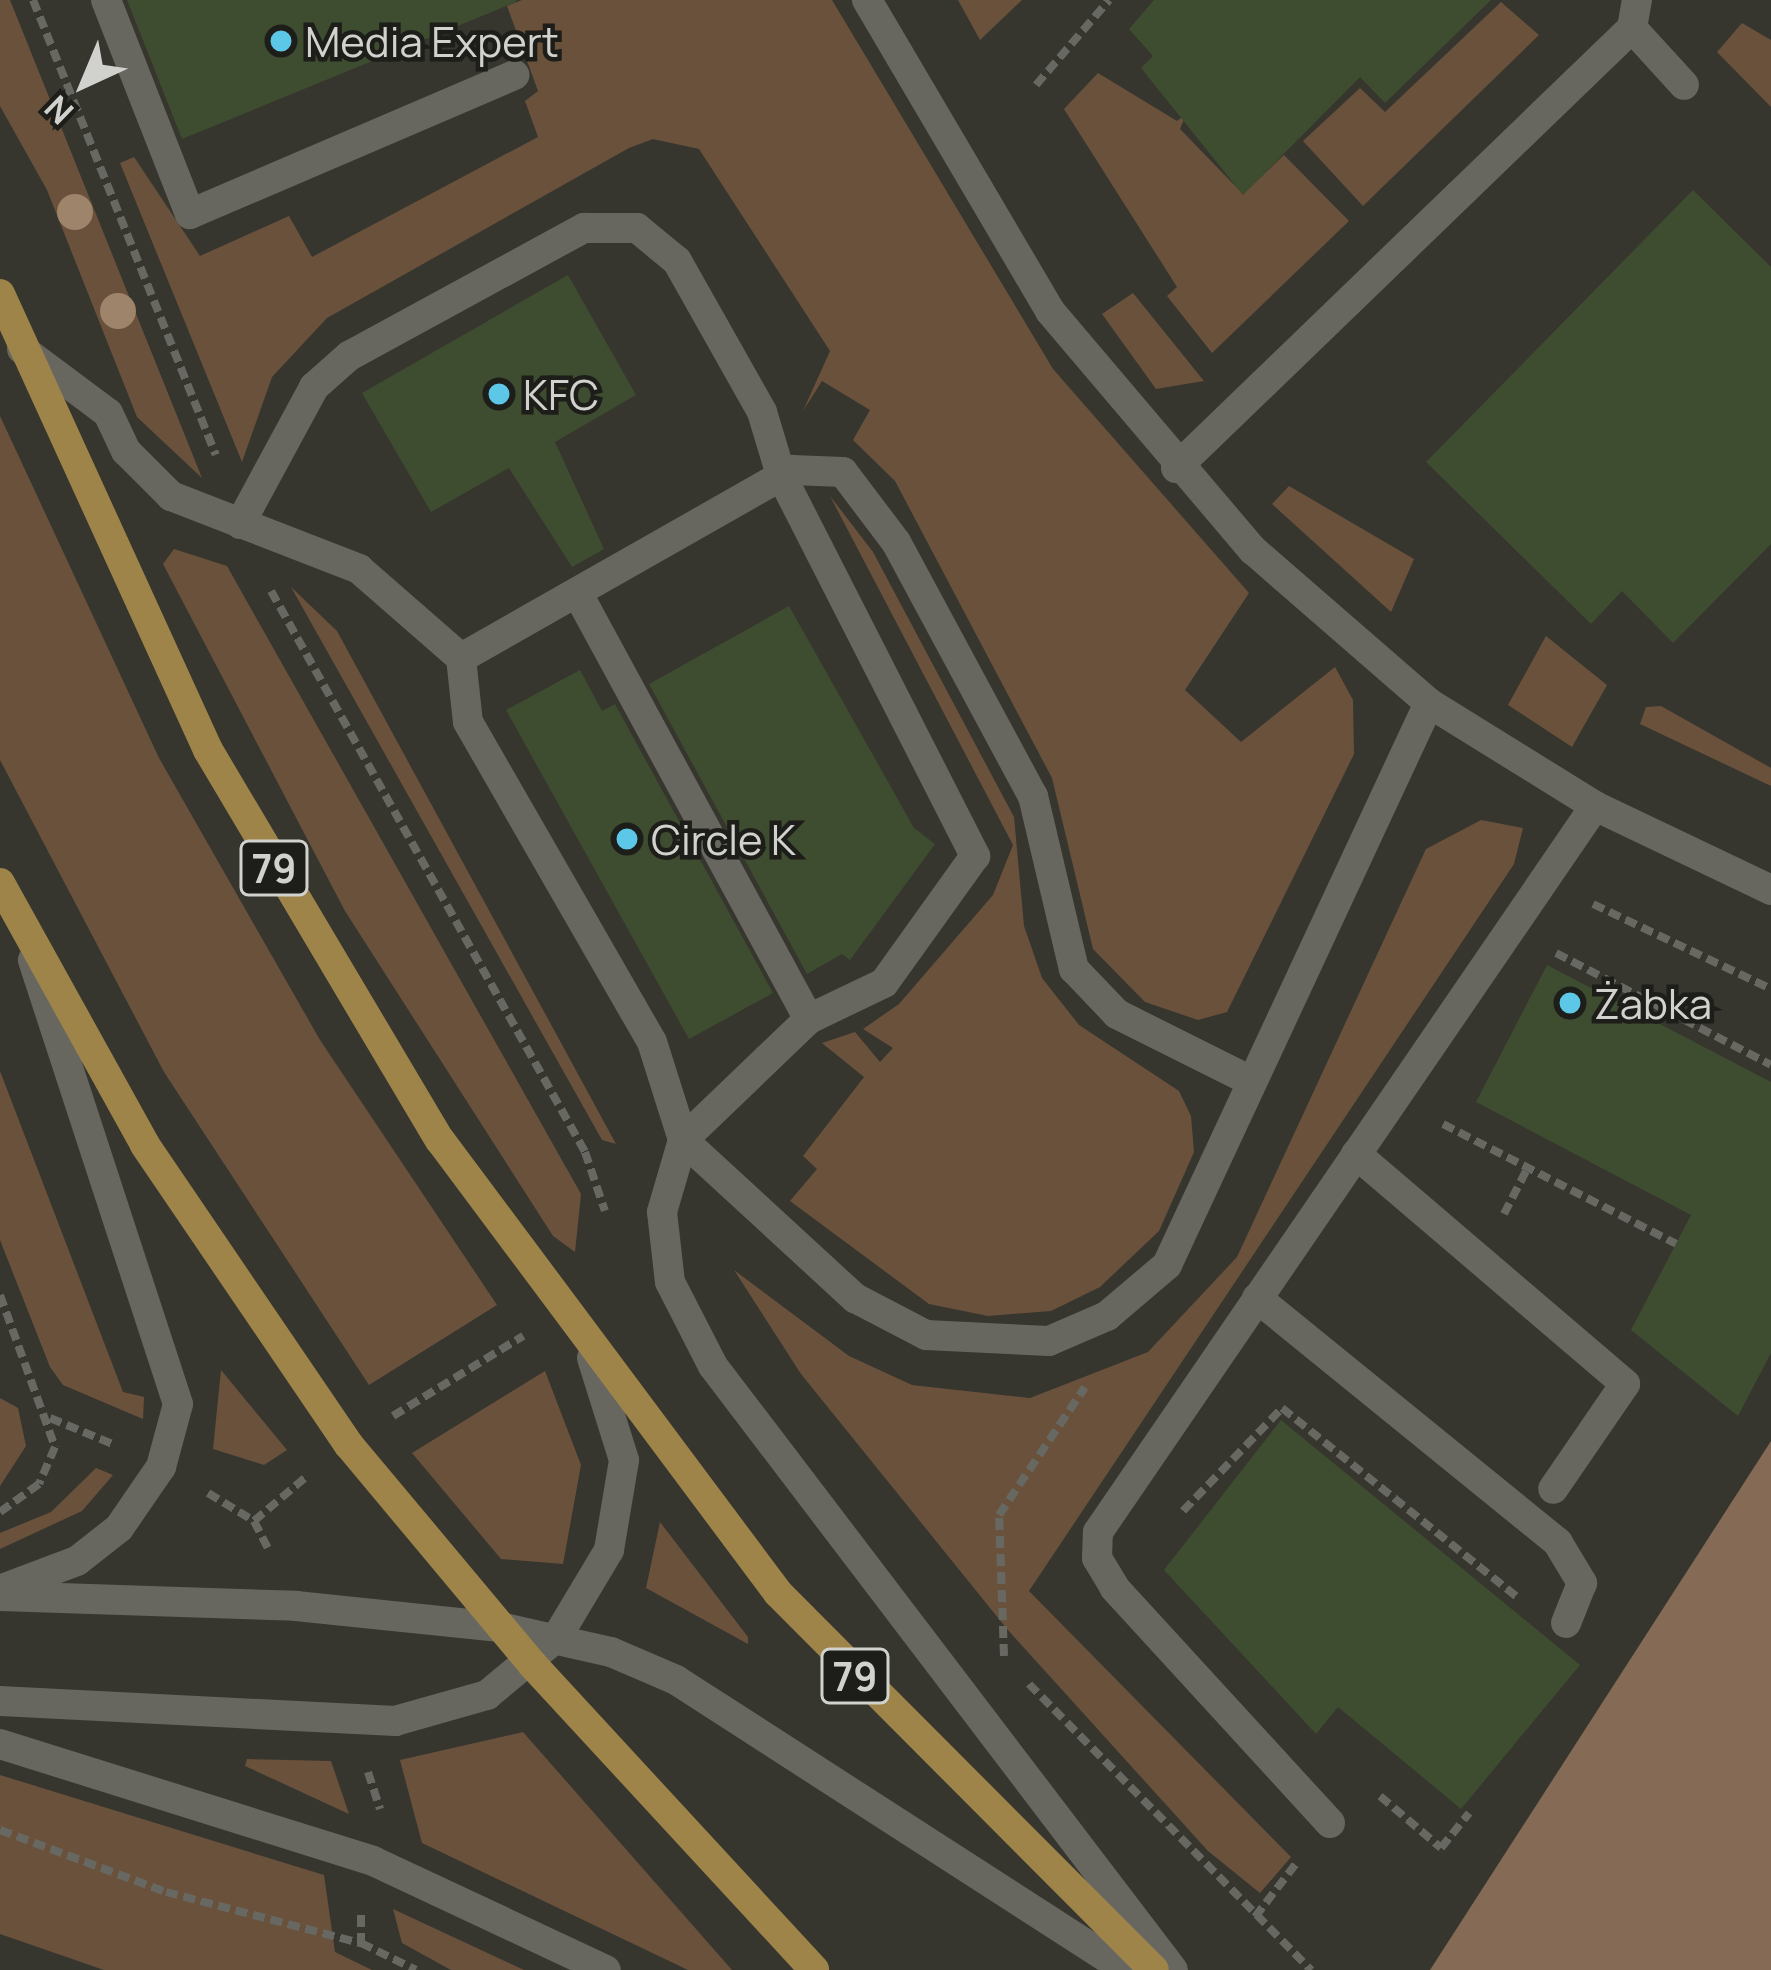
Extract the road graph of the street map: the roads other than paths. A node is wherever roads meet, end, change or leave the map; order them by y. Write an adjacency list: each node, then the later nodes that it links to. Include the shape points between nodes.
1 (106, 0): 4 (street, via 190,214)
2 (867, 0): 8 (street, via 1050,311)
3 (1634, 14): 5 (street); 8 (street)
4 (515, 75)
5 (1684, 86)
6 (0, 294): 7 (main road, 79)
7 (22, 349): 10 (street, via 108,413 126,452 170,496); 23 (main road, 79, via 163,662 271,862 440,1140)
8 (1176, 467): 13 (street)
9 (782, 476): 10 (street, via 762,412 677,262 637,228 609,225 554,241 349,356 314,387); 11 (street); 18 (street, via 974,856 884,982); 19 (street, via 817,465 856,479 896,542 1033,796 1074,969 1130,1022)
10 (241, 524): 12 (street, via 358,569)
11 (578, 594): 12 (street); 18 (street)
12 (461, 658): 20 (street, via 469,722 652,1042)
13 (1429, 704): 14 (street); 19 (street)
14 (1595, 806): 16 (street); 21 (street)
15 (0, 884): 17 (main road)
16 (1771, 890)
17 (23, 932): 25 (street, via 178,1404 160,1467 119,1528 77,1561); 27 (main road, via 248,1305)
18 (809, 1018): 20 (street)
19 (1245, 1078): 20 (street, via 1231,1143 1167,1265 1107,1316 1016,1345 954,1342 878,1314)
20 (683, 1140): 37 (street, via 663,1250 690,1330)
21 (1356, 1154): 22 (street); 24 (street, via 1624,1384)
22 (1257, 1298): 26 (street, via 1558,1543 1582,1582); 32 (street, via 1095,1546 1115,1588)
23 (589, 1353): 28 (street, via 616,1409 623,1482 609,1550); 36 (main road, 79, via 828,1649)
24 (1552, 1490)
25 (0, 1592): 27 (street)
26 (1566, 1622)
27 (500, 1627): 28 (street); 29 (main road)
28 (557, 1637): 29 (street); 35 (street, via 676,1680)
29 (532, 1664): 30 (street, via 441,1715 395,1720); 34 (main road)
30 (0, 1701)
31 (0, 1744): 33 (street, via 373,1861)
32 (1330, 1823)
33 (605, 1970)
34 (814, 1970)
35 (1126, 1970)
36 (1154, 1970)
37 (1173, 1970)

